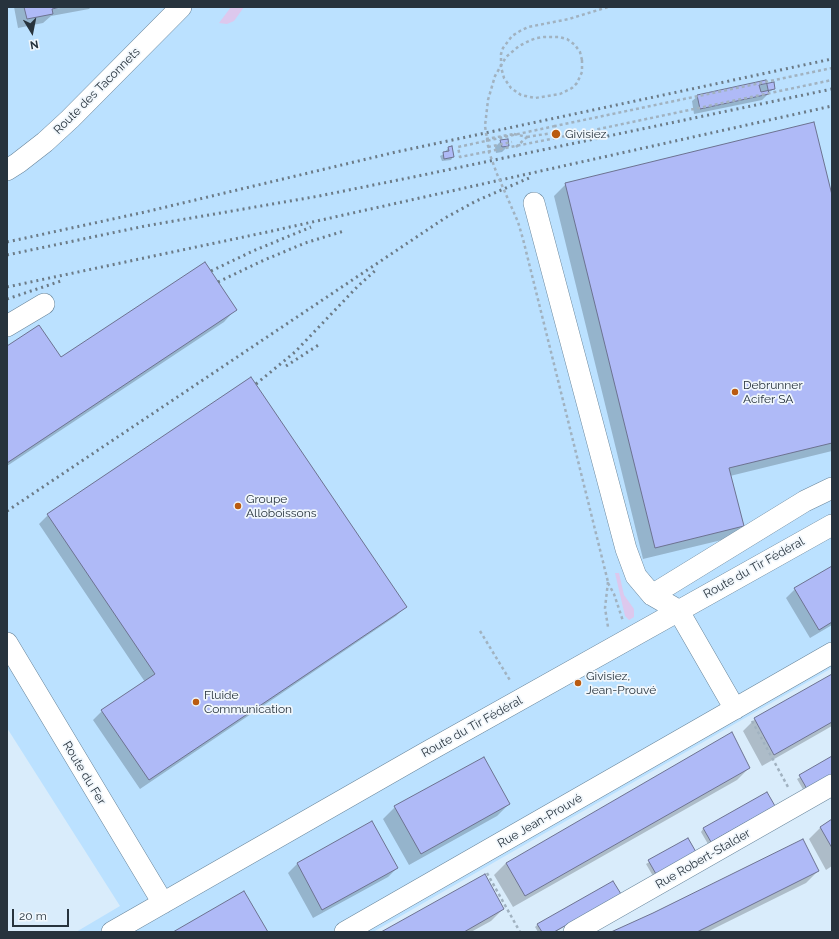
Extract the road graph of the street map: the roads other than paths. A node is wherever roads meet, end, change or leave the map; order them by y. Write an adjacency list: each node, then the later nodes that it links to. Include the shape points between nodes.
1 (182, 7): 2 (street, Route des Taconnets, via 65,124)
2 (7, 170)
3 (534, 203): 8 (street, via 626,549 636,576)
4 (44, 304): 5 (street)
5 (7, 326)
6 (832, 488): 8 (street, via 805,501)
7 (832, 525): 9 (street, Route du Tir Fédéral)
8 (652, 594): 9 (street)
9 (678, 610): 12 (street); 14 (street, Route du Tir Fédéral)
10 (7, 643): 14 (street, Route du Fer)
11 (832, 653): 12 (street, Rue Jean-Prouvé)
12 (742, 712): 16 (street, Rue Jean-Prouvé)
13 (832, 785): 17 (street, Rue Robert-Stalder)
14 (163, 903): 15 (street, Route du Tir Fédéral)
15 (112, 932)
16 (345, 932)
17 (574, 932)

